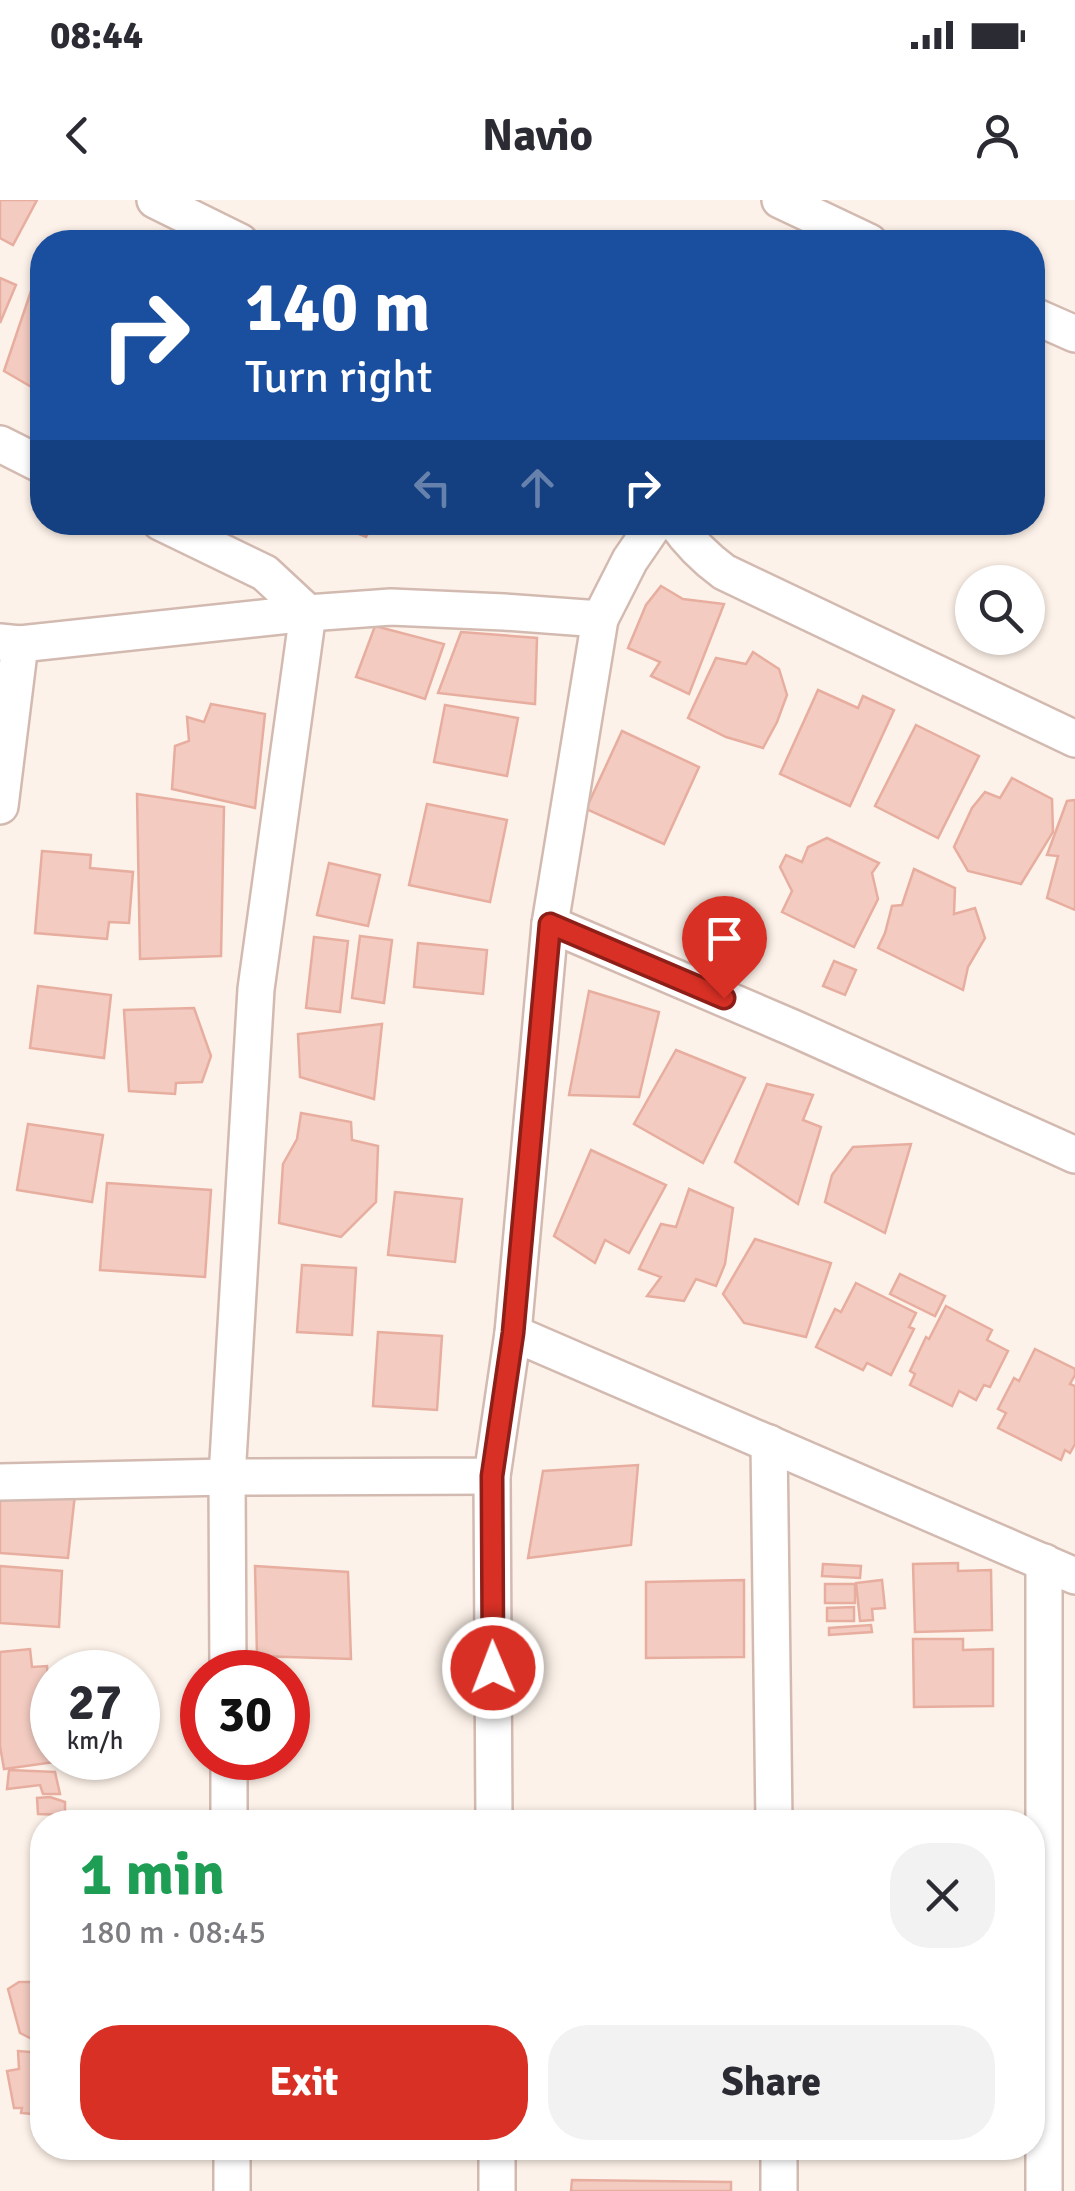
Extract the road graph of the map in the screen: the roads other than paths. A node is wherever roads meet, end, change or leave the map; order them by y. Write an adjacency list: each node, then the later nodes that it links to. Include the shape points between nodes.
1 (155, 200): 3 (street)
2 (780, 200): 4 (street)
3 (216, 230)
4 (843, 230)
5 (1045, 321): 6 (street)
6 (1075, 334)
7 (0, 444): 8 (street)
8 (30, 459)
9 (187, 535): 12 (street, via 265,572)
10 (647, 535): 13 (street)
11 (686, 535): 15 (street, via 724,572)
12 (308, 613): 13 (street, via 392,607); 14 (street); 22 (street, via 256,989)
13 (600, 619): 17 (street)
14 (10, 643): 16 (street)
15 (1075, 739)
16 (0, 806)
17 (550, 924): 18 (street); 19 (street)
18 (1075, 1155)
19 (513, 1333): 20 (street); 21 (street)
20 (769, 1443): 24 (street); 29 (street)
21 (492, 1476): 22 (street); 28 (street)
22 (227, 1477): 23 (street); 25 (street)
23 (0, 1482)
24 (1060, 1569): 30 (street)
25 (228, 1650)
26 (229, 1780): 27 (street)
27 (230, 1810)
28 (494, 1810)
29 (774, 1810)
30 (1045, 2152)
31 (232, 2160): 35 (street)
32 (497, 2160): 36 (street)
33 (779, 2160): 37 (street)
34 (1045, 2160): 38 (street)
35 (232, 2191)
36 (497, 2191)
37 (779, 2191)
38 (1044, 2191)

